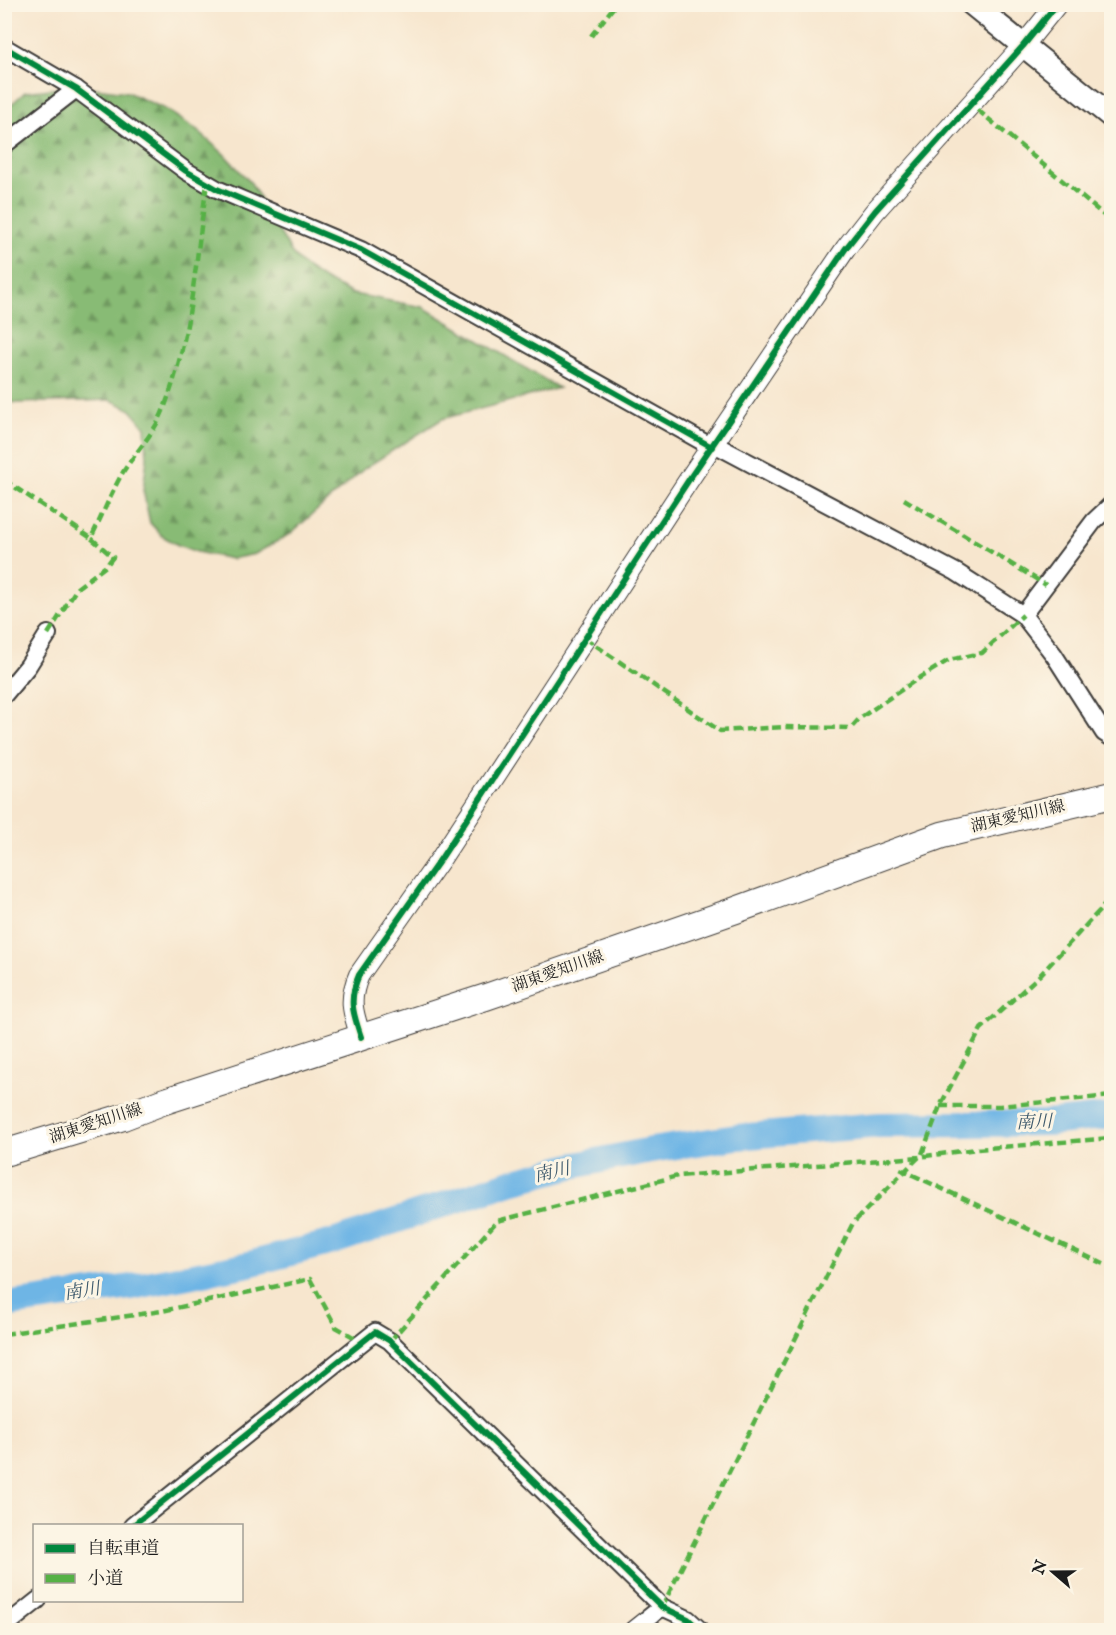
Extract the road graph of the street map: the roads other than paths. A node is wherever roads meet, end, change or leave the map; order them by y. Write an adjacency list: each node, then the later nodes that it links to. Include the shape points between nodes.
1 (972, 4): 3 (main road)
2 (1057, 4): 3 (street)
3 (1023, 46): 6 (main road); 8 (street, via 846,248)
4 (4, 47): 5 (street)
5 (76, 88): 7 (street); 8 (street, via 207,184 361,250)
6 (1112, 117)
7 (4, 144)
8 (713, 445): 10 (street, via 956,572); 15 (street, via 442,856 358,975 351,997)
9 (1112, 504): 10 (street, via 1094,521)
10 (1023, 615): 13 (street, via 1104,733)
11 (48, 634): 12 (street)
12 (4, 695)
13 (1112, 738)
14 (1112, 795): 15 (main road, 湖東愛知川線, via 942,835 725,914)
15 (361, 1037): 16 (main road, 湖東愛知川線)
16 (4, 1154)
17 (135, 1524): 19 (street, via 375,1332 390,1341)
18 (35, 1602): 20 (street)
19 (662, 1607): 21 (street); 22 (street, via 688,1619)
20 (4, 1627)
21 (633, 1630)
22 (700, 1630)

